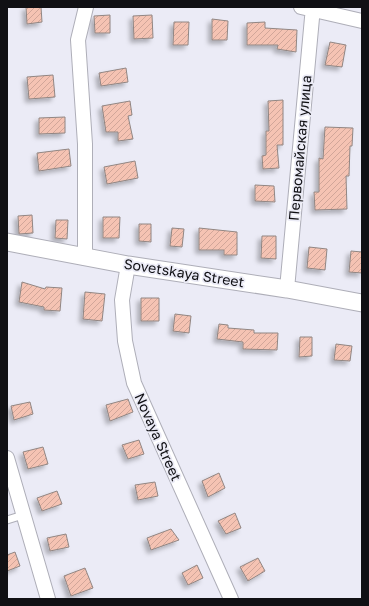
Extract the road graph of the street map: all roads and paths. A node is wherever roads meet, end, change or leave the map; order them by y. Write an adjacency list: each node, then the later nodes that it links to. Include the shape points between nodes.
1 (86, 7): 5 (street, via 78,40 85,144)
2 (309, 8): 3 (street); 7 (street, Первомайская улица)
3 (362, 21)
4 (7, 242): 5 (street, Sovetskaya Street)
5 (85, 258): 6 (street, Sovetskaya Street)
6 (128, 265): 7 (street, Sovetskaya Street); 13 (street, Novaya Street, via 122,300 125,341 134,383)
7 (287, 289): 8 (street, Sovetskaya Street)
8 (362, 302)
9 (7, 458): 10 (street)
10 (23, 515): 11 (lane); 12 (street)
11 (7, 520)
12 (48, 599)
13 (231, 599)

